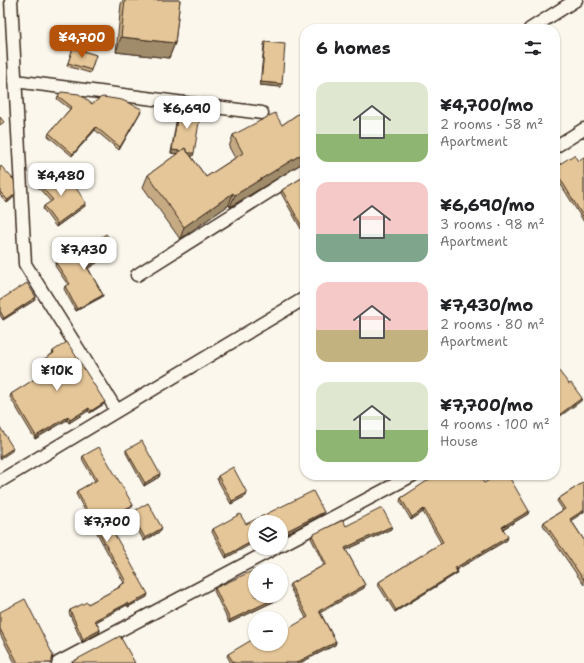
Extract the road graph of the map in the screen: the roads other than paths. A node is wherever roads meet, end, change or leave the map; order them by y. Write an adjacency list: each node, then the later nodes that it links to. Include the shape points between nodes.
1 (10, 0): 4 (street)
2 (576, 0): 3 (street)
3 (538, 24)
4 (15, 81): 5 (street); 11 (street, via 25,264)
5 (262, 113)
6 (584, 129): 7 (street)
7 (560, 144)
8 (300, 173): 9 (street)
9 (136, 275)
10 (300, 301): 11 (street)
11 (117, 411): 13 (street)
12 (404, 480): 14 (street)
13 (0, 481)
14 (288, 541)
15 (262, 555): 16 (street)
16 (58, 663)

